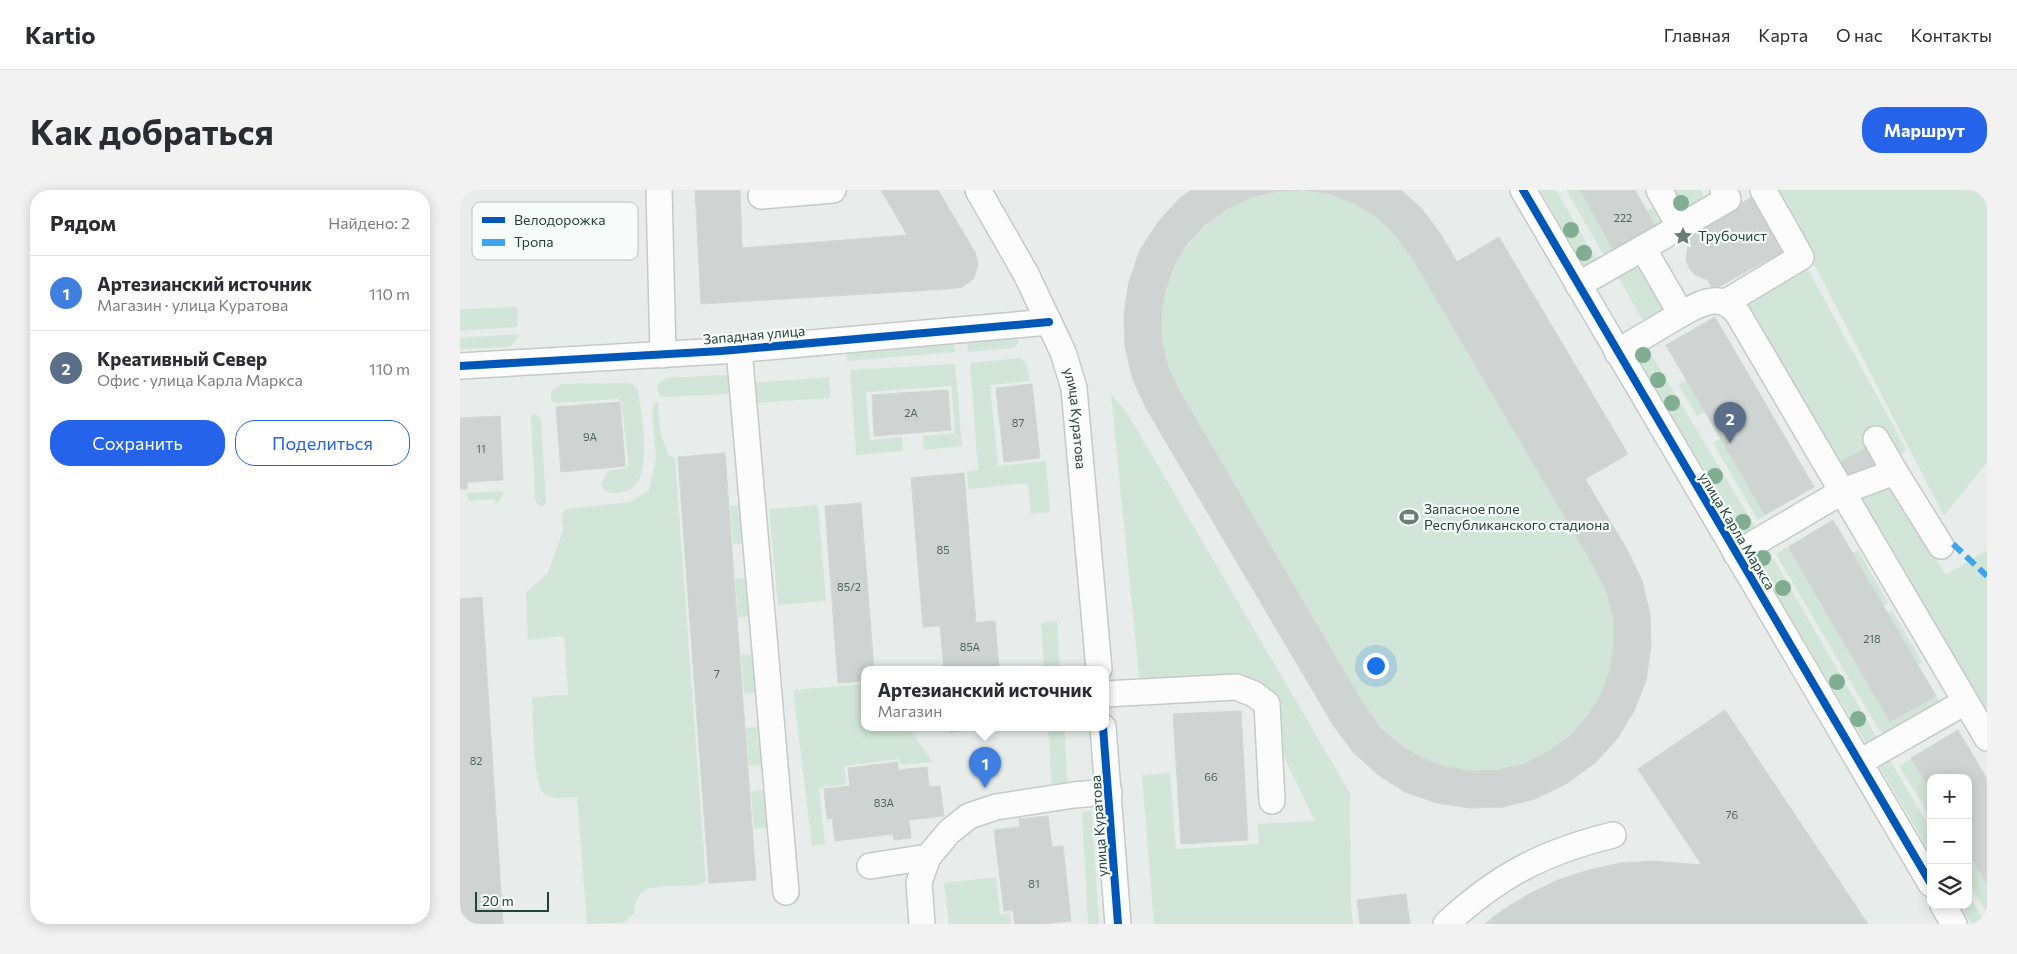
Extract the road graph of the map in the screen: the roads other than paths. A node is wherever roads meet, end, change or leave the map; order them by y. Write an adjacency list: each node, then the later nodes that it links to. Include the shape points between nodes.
1 (660, 190): 17 (street)
2 (833, 190): 8 (street)
3 (978, 190): 14 (street, улица Куратова)
4 (1523, 190): 11 (street, улица Карла Маркса)
5 (1659, 190): 9 (street)
6 (1763, 190): 12 (street, via 1801,257)
7 (1732, 193): 9 (street)
8 (761, 196)
9 (1680, 227): 10 (street)
10 (1643, 248): 11 (street); 13 (street)
11 (1578, 285): 16 (street, улица Карла Маркса)
12 (1726, 302): 13 (street, via 1709,301); 21 (street, via 1738,314)
13 (1681, 314): 16 (street)
14 (1049, 322): 15 (street, Западная улица); 24 (street, улица Куратова, via 1074,388)
15 (739, 349): 17 (street, Западная улица); 36 (street)
16 (1617, 352): 23 (street, улица Карла Маркса)
17 (664, 354): 18 (street, Западная улица)
18 (460, 366)
19 (1876, 439): 20 (street)
20 (1895, 472): 21 (street); 22 (street)
21 (1843, 492): 23 (street); 26 (street)
22 (1940, 546)
23 (1736, 554): 29 (street, улица Карла Маркса)
24 (1098, 666)
25 (1109, 694): 31 (street, via 1236,687 1254,694 1267,704)
26 (1966, 702): 28 (street); 29 (street)
27 (1103, 731): 30 (street, улица Куратова)
28 (1987, 738)
29 (1860, 762): 35 (street, улица Карла Маркса)
30 (1109, 792): 33 (street, via 996,807 969,816 949,832); 39 (street, улица Куратова)
31 (1272, 802)
32 (1613, 835): 40 (street, via 1560,850 1524,866 1469,902)
33 (928, 857): 34 (street); 38 (street, via 919,882)
34 (870, 866)
35 (1927, 877)
36 (786, 892)
37 (1945, 909): 41 (street)
38 (922, 924)
39 (1118, 924)
40 (1446, 924)
41 (1954, 924)

